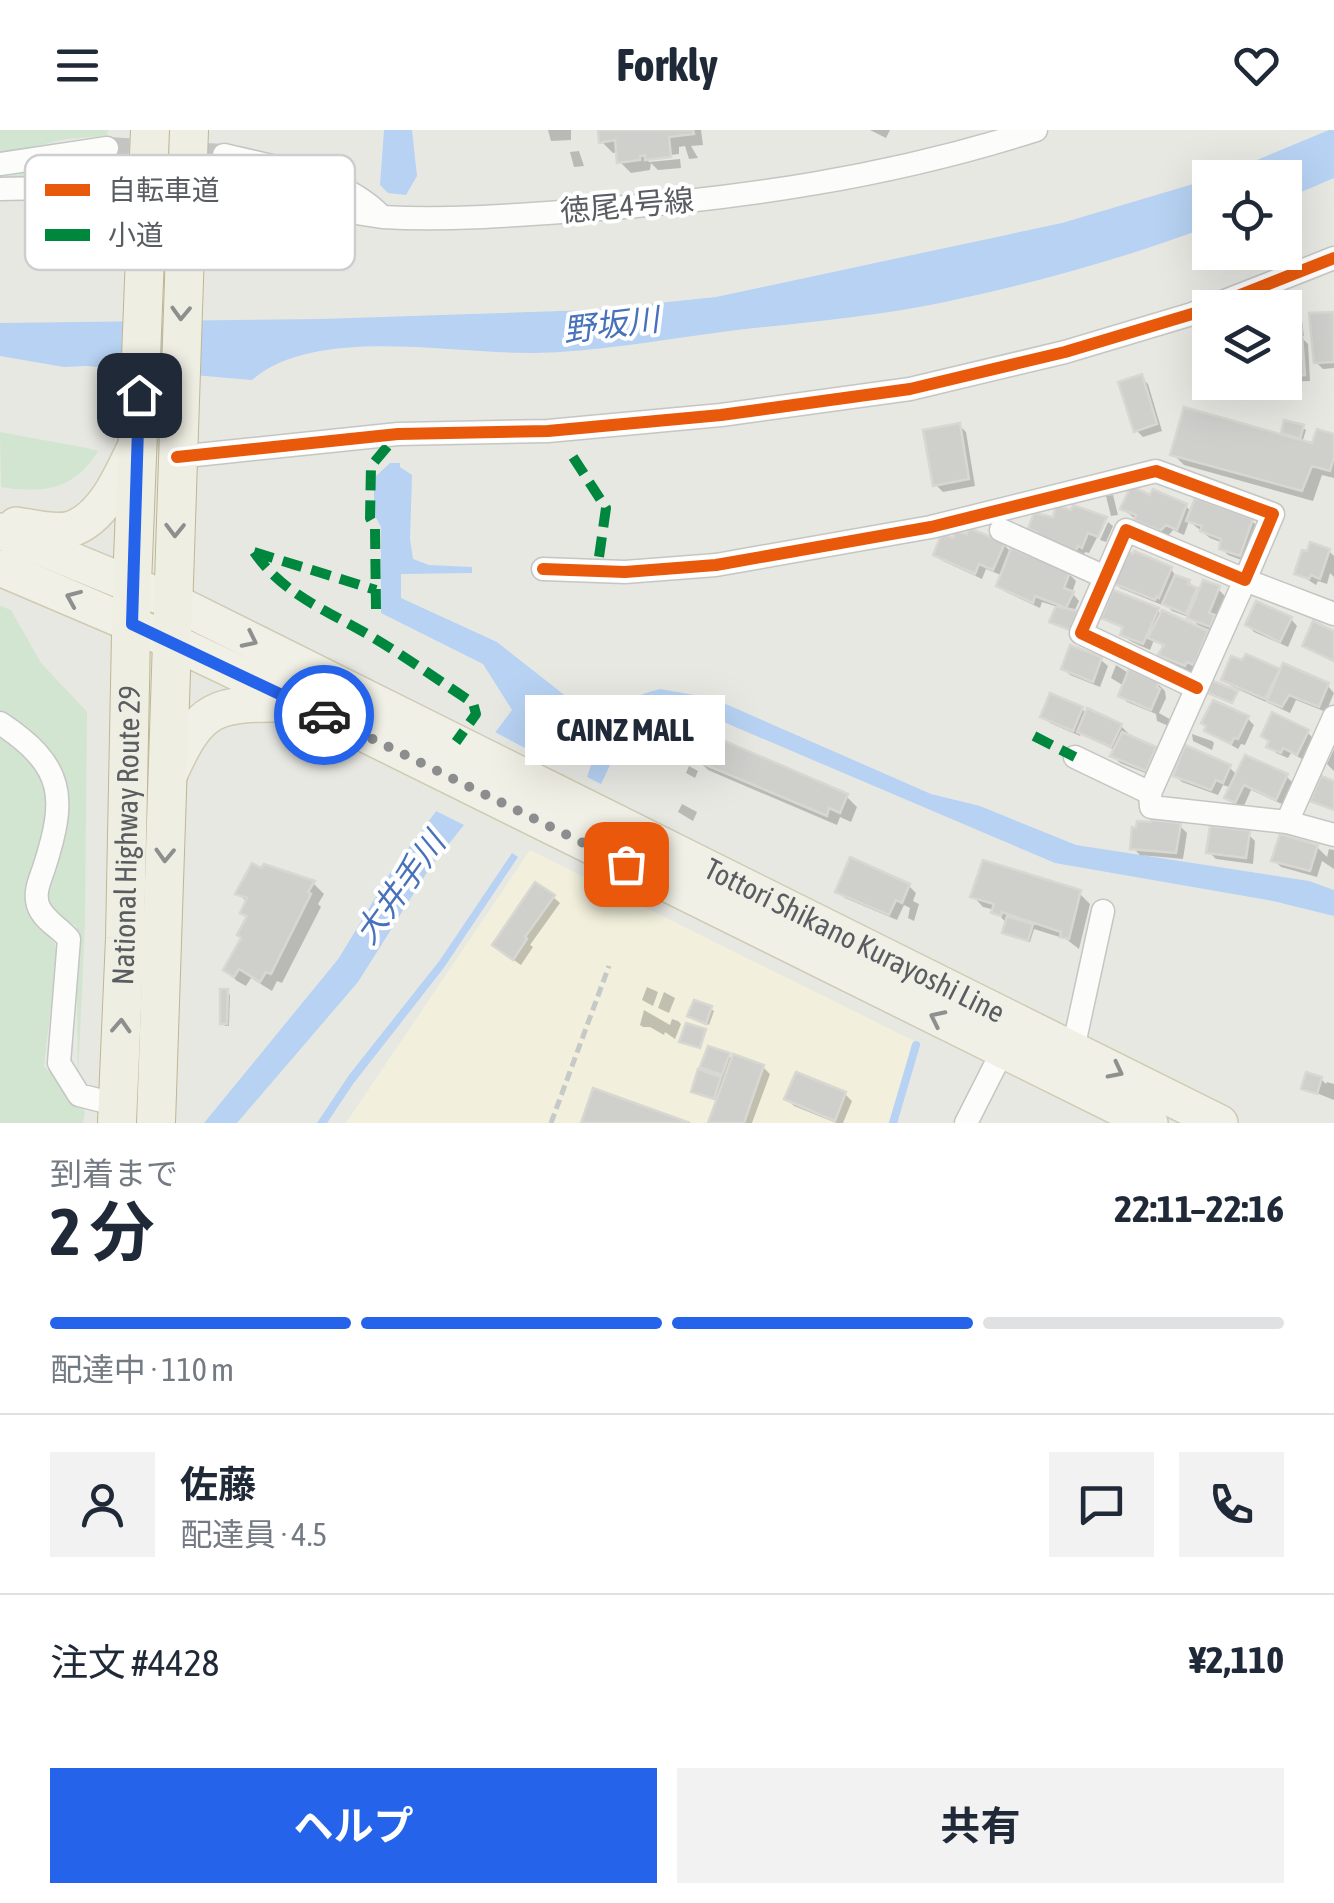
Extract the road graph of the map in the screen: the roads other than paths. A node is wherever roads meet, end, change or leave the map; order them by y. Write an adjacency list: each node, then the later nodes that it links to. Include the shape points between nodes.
1 (150, 130): 6 (highway, National Highway Route 29)
2 (189, 130): 7 (highway, National Highway Route 29)
3 (1036, 130): 14 (street, 徳尾4号線, via 820,185 523,215)
4 (107, 148): 5 (street)
5 (60, 155)
6 (149, 155)
7 (187, 155)
8 (25, 160): 9 (street)
9 (0, 164)
10 (0, 189): 11 (street)
11 (25, 191)
12 (355, 194): 14 (street, 徳尾4号線)
13 (355, 214): 14 (street)
14 (382, 216)
15 (1334, 258): 19 (street, via 1192,314 910,388 548,431)
16 (144, 270): 18 (highway, National Highway Route 29)
17 (182, 270): 19 (highway, National Highway Route 29, one-way to 19)
18 (137, 437): 20 (main road, via 105,501 87,519 52,530); 27 (highway, National Highway Route 29)
19 (177, 445): 28 (highway, National Highway Route 29, one-way to 28)
20 (0, 523)
21 (1001, 530): 25 (street)
22 (0, 532): 27 (main road, Tottori Shikano Kurayoshi Line)
23 (0, 568): 30 (main road, Tottori Shikano Kurayoshi Line, one-way to 23)
24 (543, 569): 26 (street, via 716,565 931,527 1156,470 1273,514)
25 (1105, 578): 26 (street, via 1126,530); 32 (street, via 1081,632)
26 (1245, 580): 29 (street); 32 (street)
27 (132, 584): 28 (main road, Tottori Shikano Kurayoshi Line); 30 (highway, National Highway Route 29)
28 (174, 602): 31 (highway, National Highway Route 29); 42 (main road, Tottori Shikano Kurayoshi Line, one-way to 42)
29 (1334, 614)
30 (132, 624): 31 (main road, Tottori Shikano Kurayoshi Line); 44 (highway, National Highway Route 29, one-way to 30)
31 (171, 641): 33 (main road, Tottori Shikano Kurayoshi Line); 37 (highway, National Highway Route 29)
32 (1196, 688): 38 (street)
33 (304, 704): 37 (main road, via 219,708 194,728); 43 (main road, Tottori Shikano Kurayoshi Line, one-way to 33)
34 (1334, 717): 39 (street)
35 (0, 723): 44 (street, via 24,738 51,770 57,790 59,814 37,890 46,919 69,939 59,1064 79,1095)
36 (1076, 757): 38 (street)
37 (168, 779): 45 (highway, National Highway Route 29, one-way to 45)
38 (1150, 793): 39 (street, via 1150,806)
39 (1287, 822): 40 (street)
40 (1334, 835)
41 (1103, 911): 42 (street)
42 (1073, 1049): 48 (main road, Tottori Shikano Kurayoshi Line, one-way to 48)
43 (1003, 1050): 46 (street); 47 (main road, Tottori Shikano Kurayoshi Line)
44 (117, 1114)
45 (156, 1123)
46 (966, 1123)
47 (1150, 1123)
48 (1220, 1123)

